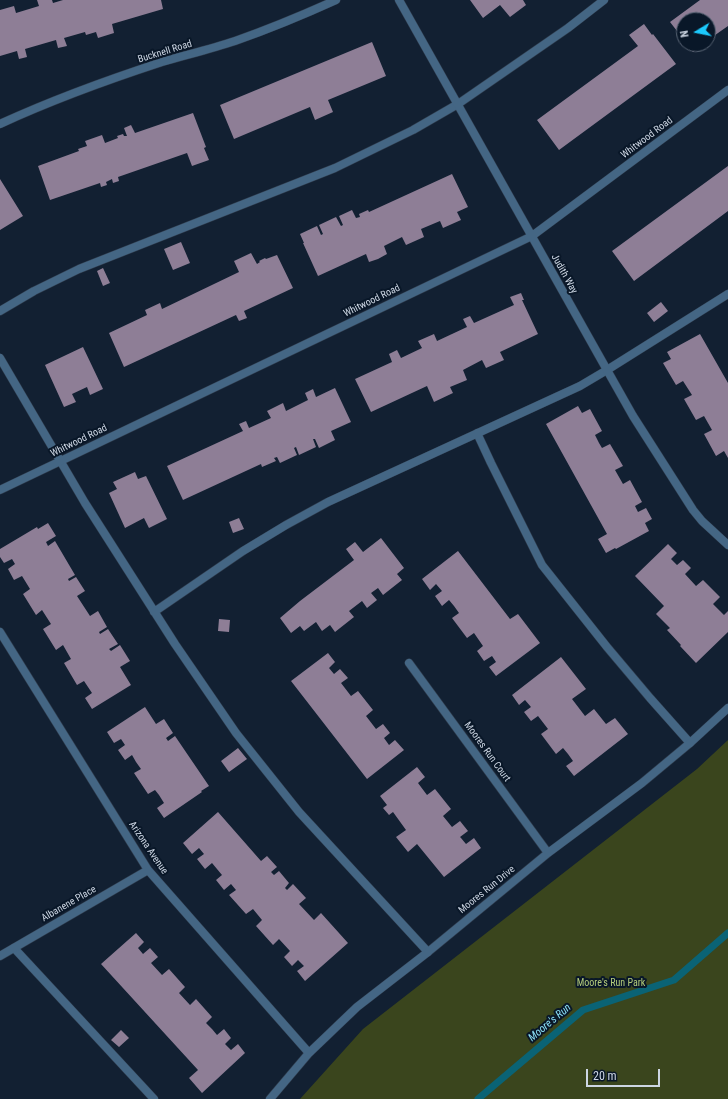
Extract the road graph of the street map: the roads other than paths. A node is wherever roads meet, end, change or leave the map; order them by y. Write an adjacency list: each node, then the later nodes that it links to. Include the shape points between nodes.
1 (336, 0): 6 (street, Bucknell Road, via 234,41 105,81)
2 (399, 0): 5 (street, Judith Way)
3 (604, 0): 5 (street)
4 (728, 90): 7 (street, Whitwood Road)
5 (458, 104): 7 (street, Judith Way); 9 (street, via 355,159 79,269)
6 (0, 124)
7 (532, 236): 11 (street, Judith Way); 13 (street, Whitwood Road)
8 (728, 294): 11 (street)
9 (0, 311)
10 (0, 358): 13 (street)
11 (607, 370): 12 (street, via 574,389); 15 (street, Judith Way, via 688,504)
12 (477, 433): 16 (street, via 328,502 286,525); 20 (street, via 542,564 612,653)
13 (60, 462): 14 (street, Whitwood Road); 16 (street)
14 (0, 490)
15 (728, 546)
16 (154, 612): 24 (street, via 236,733 299,812)
17 (0, 632): 22 (street, Arizona Avenue)
18 (408, 663): 21 (street, Moores Run Court)
19 (728, 708): 20 (street, Moores Run Drive)
20 (690, 743): 21 (street, Moores Run Drive, via 642,783)
21 (548, 853): 24 (street, Moores Run Drive)
22 (148, 870): 23 (street, Albanene Place); 26 (street, Arizona Avenue)
23 (14, 948): 25 (street, Albanene Place); 27 (street)
24 (428, 952): 26 (street, Moores Run Drive, via 357,1007)
25 (0, 956)
26 (309, 1053): 28 (street, Moores Run Drive)
27 (154, 1099)
28 (270, 1099)

